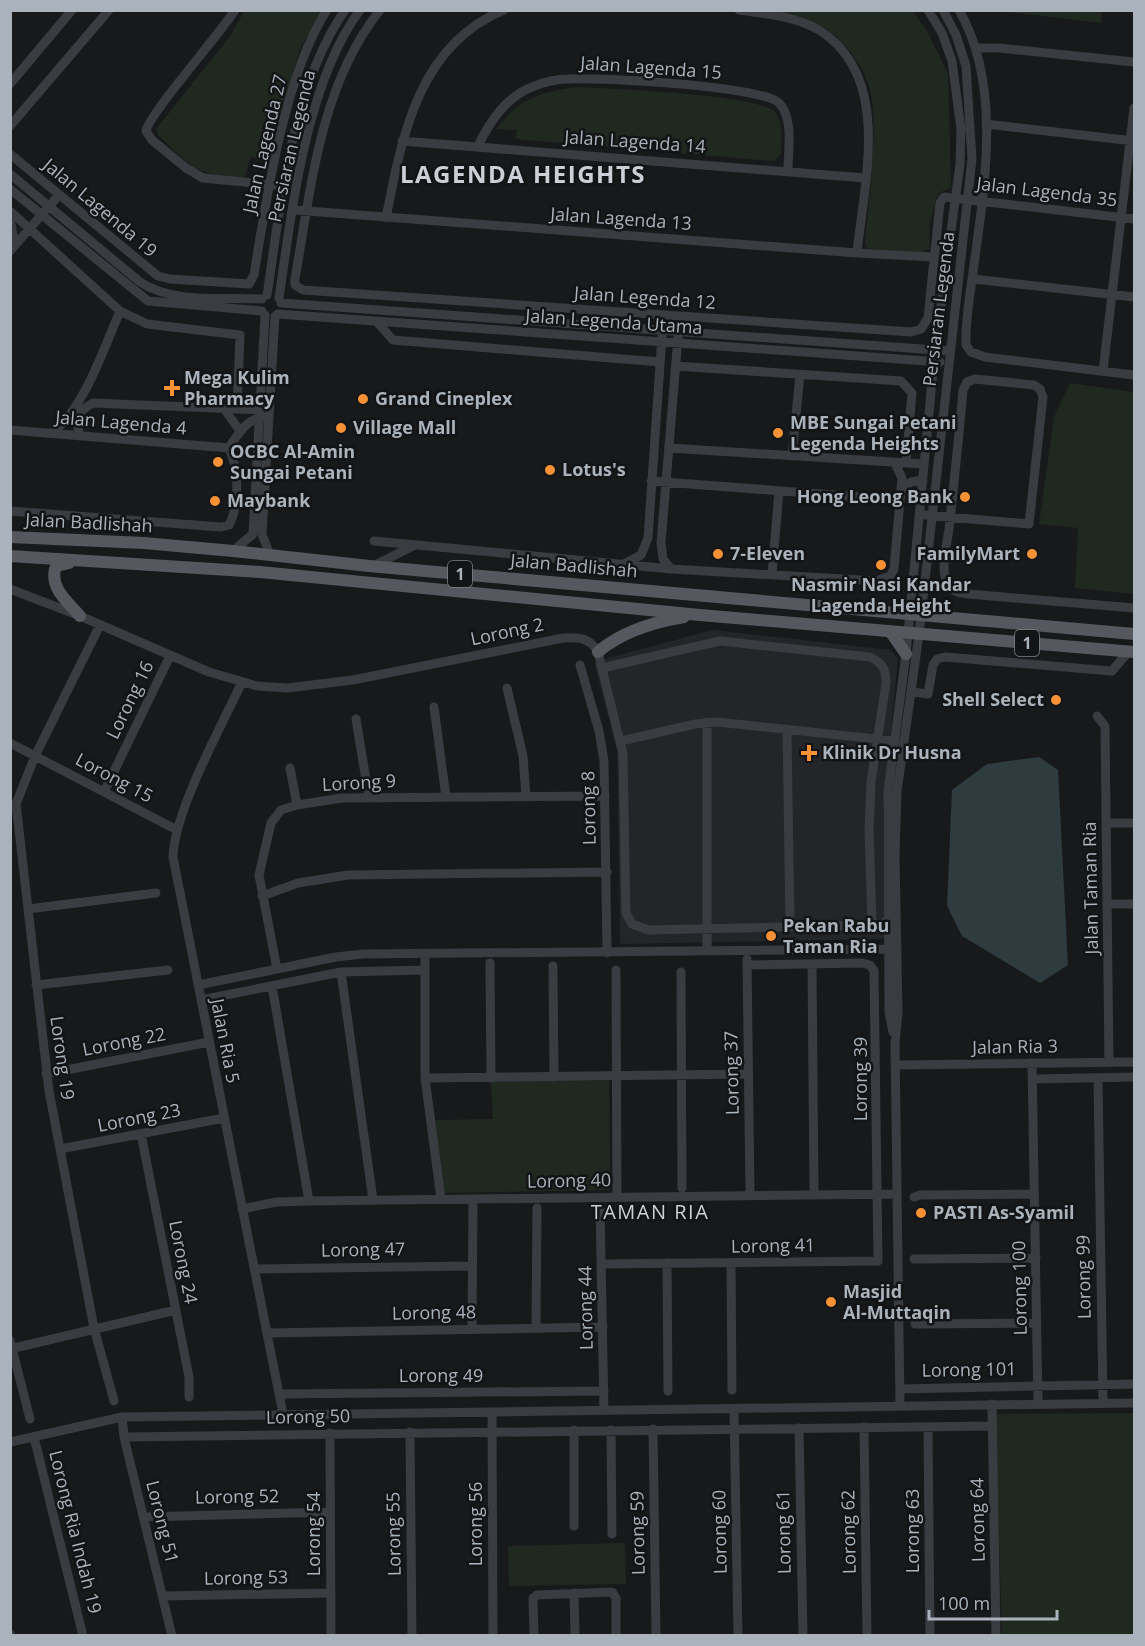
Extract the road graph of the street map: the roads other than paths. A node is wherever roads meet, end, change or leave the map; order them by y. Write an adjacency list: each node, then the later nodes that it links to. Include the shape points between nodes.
1 (72, 10): 15 (street)
2 (109, 10): 18 (street)
3 (236, 10): 26 (street, via 146,131 152,140 203,178)
4 (327, 10): 26 (street, Jalan Lagenda 27, via 304,56)
5 (345, 10): 27 (street, Persiaran Legenda, via 325,44 308,88)
6 (360, 10): 34 (street, Persiaran Legenda, via 342,37 323,79)
7 (380, 10): 36 (street, Jalan Legenda 12, via 357,41 340,75)
8 (504, 10): 19 (street, via 471,30 441,58 418,95)
9 (739, 10): 25 (street, via 808,25 829,38 855,68 863,88 867,118)
10 (928, 10): 30 (street, Persiaran Legenda, via 942,33 957,86 961,129)
11 (943, 10): 31 (street, Persiaran Legenda, via 963,52 969,85)
12 (959, 10): 13 (street)
13 (976, 48): 14 (street); 17 (street)
14 (1134, 62)
15 (10, 84)
16 (1134, 108): 20 (street)
17 (986, 124): 20 (street); 32 (street)
18 (10, 126)
19 (402, 141): 21 (street, Jalan Lagenda 14); 39 (street)
20 (1133, 141): 38 (street)
21 (478, 146): 23 (street, Jalan Lagenda 14); 23 (street, Jalan Lagenda 15, via 505,105 534,86 569,79 653,83 748,92 774,99 786,113)
22 (10, 154): 29 (street, Jalan Lagenda 19)
23 (788, 170): 25 (street, Jalan Lagenda 14)
24 (10, 174): 33 (street, Jalan Legenda Utama)
25 (865, 178): 44 (street)
26 (271, 184): 27 (street); 47 (street, Jalan Lagenda 27, via 252,280)
27 (285, 186): 49 (street, Persiaran Legenda)
28 (10, 189): 37 (street, Jalan Legenda Utama)
29 (58, 196): 33 (street); 47 (street, Jalan Lagenda 19, via 158,276)
30 (956, 197): 31 (street, Jalan Lagenda 35); 45 (street, Jalan Legenda 12, via 945,197 940,203); 63 (street, Persiaran Legenda)
31 (970, 199): 32 (street, Jalan Lagenda 35); 64 (street, Persiaran Legenda)
32 (981, 201): 38 (street, Jalan Lagenda 35); 46 (street)
33 (49, 206): 37 (street); 49 (street, Jalan Legenda Utama, via 155,291 171,295)
34 (294, 210): 36 (street, Jalan Lagenda 13); 51 (street, Persiaran Legenda)
35 (10, 211): 42 (street)
36 (307, 212): 39 (street, Jalan Lagenda 13); 55 (street, Jalan Legenda 12, via 295,279 295,285 303,290)
37 (42, 214): 42 (street); 53 (street, Jalan Legenda Utama, via 148,301)
38 (1121, 217): 41 (street, Jalan Lagenda 35); 48 (street)
39 (386, 218): 44 (street, Jalan Lagenda 13)
40 (10, 219): 43 (street)
41 (1134, 219)
42 (30, 228): 43 (street); 52 (street)
43 (13, 248)
44 (857, 253): 45 (street, Jalan Lagenda 13)
45 (933, 257): 55 (street, Jalan Legenda 12, via 928,318 916,331)
46 (973, 279): 48 (street); 70 (street, via 968,349 986,357)
47 (244, 285)
48 (1112, 294): 50 (street); 70 (street)
49 (264, 297): 51 (street, Jalan Legenda Utama); 53 (street, Persiaran Legenda)
50 (1134, 297)
51 (280, 300): 53 (street, Persiaran Legenda); 56 (street, Jalan Legenda Utama)
52 (120, 311): 73 (street); 75 (street, via 147,324 240,335)
53 (270, 314): 54 (street, Jalan Legenda Utama); 77 (street)
54 (376, 322): 59 (street, Jalan Legenda Utama); 65 (street, via 393,340)
55 (745, 322): 58 (street)
56 (663, 331): 57 (street, Jalan Legenda Utama); 60 (street)
57 (679, 332): 58 (street, Jalan Legenda Utama); 61 (street)
58 (744, 336): 62 (street); 63 (street, Jalan Legenda Utama)
59 (596, 337): 60 (street, Jalan Legenda Utama); 65 (street)
60 (662, 342): 61 (street, Jalan Legenda Utama); 66 (street)
61 (678, 343): 62 (street, Jalan Legenda Utama); 69 (street)
62 (743, 348): 67 (street, Jalan Legenda Utama)
63 (935, 350): 64 (street, Jalan Legenda Utama); 67 (street, Persiaran Legenda)
64 (950, 351): 68 (street, Persiaran Legenda)
65 (574, 353): 66 (street)
66 (660, 362): 89 (street)
67 (934, 362): 68 (street, Jalan Legenda Utama); 87 (street, Persiaran Legenda)
68 (948, 363): 96 (street, Persiaran Legenda)
69 (676, 366): 71 (street); 83 (street)
70 (1103, 371): 72 (street)
71 (800, 374): 84 (street); 86 (street, via 897,380 906,384 912,393)
72 (1134, 375)
73 (87, 385): 74 (street); 80 (street, via 66,422)
74 (93, 403): 76 (street); 81 (street, via 77,417)
75 (237, 409): 76 (street); 77 (street)
76 (225, 410): 79 (street)
77 (263, 415): 79 (street); 101 (street, via 253,534); 102 (street, via 262,534)
78 (10, 430): 80 (street, Jalan Lagenda 4)
79 (240, 431): 82 (street)
80 (52, 433): 81 (street, Jalan Lagenda 4)
81 (80, 436): 82 (street, Jalan Lagenda 4)
82 (229, 448): 94 (street, via 236,472 229,525)
83 (669, 448): 84 (street); 90 (street)
84 (792, 456): 85 (street)
85 (895, 463): 86 (street); 91 (street, via 901,472)
86 (906, 463): 87 (street)
87 (924, 464): 88 (street, Persiaran Legenda)
88 (923, 480): 91 (street); 95 (street, Persiaran Legenda)
89 (651, 481): 90 (street); 105 (street, via 645,548)
90 (666, 482): 92 (street); 107 (street, via 662,554)
91 (901, 489): 93 (street)
92 (779, 491): 93 (street); 108 (street)
93 (900, 500): 108 (street, via 894,569 890,576 876,582)
94 (10, 511)
95 (919, 514): 96 (street); 113 (street, Persiaran Legenda)
96 (931, 515): 97 (street); 113 (street, Persiaran Legenda)
97 (950, 517): 97 (street, via 963,390 970,380 1034,385 1040,389 1043,397 1029,524); 110 (street, via 946,583 960,593)
98 (10, 537): 101 (main road, Jalan Badlishah / 1)
99 (374, 541): 100 (street)
100 (417, 544): 105 (street); 106 (street)
101 (233, 551): 102 (main road, Jalan Badlishah / 1)
102 (270, 555): 106 (main road, Jalan Badlishah / 1)
103 (10, 556): 104 (main road, Jalan Badlishah / 1)
104 (103, 561): 111 (main road, via 61,564 54,570 59,592); 112 (main road, Jalan Badlishah / 1, via 260,572)
105 (625, 564): 107 (street)
106 (369, 566): 113 (main road, Jalan Badlishah / 1)
107 (671, 568): 108 (street)
108 (772, 574)
109 (10, 589): 111 (street, Lorong 2)
110 (1134, 608)
111 (75, 614): 114 (street, Lorong 2)
112 (700, 615): 115 (main road, Jalan Badlishah / 1); 118 (main road, via 637,630)
113 (915, 615): 116 (street); 117 (main road, Jalan Badlishah / 1)
114 (100, 625): 121 (street, Lorong 2); 136 (street, Lorong 19)
115 (890, 631): 116 (main road, Jalan Badlishah / 1); 120 (main road)
116 (913, 633): 119 (main road, Jalan Badlishah / 1); 120 (street); 126 (street)
117 (1134, 634)
118 (598, 652): 123 (street); 124 (street, Lorong 2, via 586,639 563,638 353,680 287,687)
119 (1131, 652): 126 (street, via 1112,671 945,657 933,665 928,694)
120 (906, 654): 134 (street)
121 (170, 656): 124 (street, Lorong 2); 138 (street, Lorong 16)
122 (580, 664): 139 (street, Lorong 8, via 602,746)
123 (602, 668): 132 (street, via 720,641 870,657 886,672); 133 (street)
124 (241, 684): 146 (street, Jalan Ria 5)
125 (507, 688): 141 (street, via 523,756)
126 (912, 692): 157 (street, via 896,811)
127 (434, 707): 140 (street)
128 (1098, 717): 144 (street, Jalan Taman Ria, via 1105,726)
129 (356, 719): 142 (street)
130 (707, 722): 131 (street); 133 (street); 156 (street)
131 (787, 730): 132 (street); 155 (street)
132 (876, 739): 134 (street); 154 (street, via 869,830)
133 (621, 741): 156 (street, via 628,919 637,928 648,930)
134 (895, 741): 153 (street, via 887,810)
135 (10, 743): 136 (street, Lorong 15)
136 (35, 756): 138 (street, Lorong 15); 152 (street, Lorong 19, via 15,804)
137 (290, 768): 143 (street)
138 (104, 792): 146 (street, Lorong 15)
139 (605, 796): 141 (street, Lorong 9); 147 (street, Lorong 8)
140 (446, 797): 141 (street, Lorong 9); 142 (street, Lorong 9)
141 (526, 797)
142 (369, 798): 143 (street, Lorong 9)
143 (297, 805): 149 (street, Lorong 9, via 277,813 271,823 259,875)
144 (1107, 823): 145 (street); 150 (street, Jalan Taman Ria)
145 (1134, 823)
146 (177, 830): 173 (street, Jalan Ria 5, via 174,865)
147 (607, 872): 149 (street, via 348,875 290,885); 160 (street, Lorong 8)
148 (156, 892): 152 (street)
149 (262, 896): 166 (street, Lorong 9)
150 (1108, 904): 151 (street); 177 (street, Jalan Taman Ria)
151 (1134, 904)
152 (28, 909): 172 (street, Lorong 19)
153 (888, 922): 154 (street); 157 (street)
154 (872, 925): 155 (street)
155 (790, 926): 156 (street)
156 (707, 929): 158 (street)
157 (893, 949): 159 (street); 180 (street, via 889,1012)
158 (707, 951): 159 (street); 160 (street)
159 (747, 951): 164 (street, Lorong 37)
160 (607, 953): 161 (street)
161 (425, 954): 166 (street, via 347,955); 168 (street)
162 (490, 963): 188 (street)
163 (812, 964): 164 (street); 195 (street, Lorong 39, via 862,963 870,965 876,978); 198 (street)
164 (747, 965): 182 (street, Lorong 37)
165 (553, 966): 185 (street)
166 (277, 969): 173 (street)
167 (168, 970): 172 (street)
168 (425, 970): 170 (street); 187 (street)
169 (616, 970): 184 (street)
170 (340, 972): 174 (street); 204 (street)
171 (681, 972): 183 (street)
172 (36, 985): 181 (street, Lorong 19)
173 (198, 985): 175 (street, Jalan Ria 5)
174 (272, 986): 175 (street); 205 (street)
175 (201, 1000): 176 (street, Jalan Ria 5)
176 (209, 1042): 181 (street, Lorong 22); 191 (street, Jalan Ria 5)
177 (1109, 1062): 178 (street, Jalan Ria 3); 179 (street, Jalan Ria 3)
178 (1134, 1062)
179 (1032, 1063): 180 (street, Jalan Ria 3); 189 (street, Lorong 100)
180 (895, 1065): 196 (street)
181 (46, 1074): 193 (street, Lorong 19)
182 (748, 1074): 183 (street); 199 (street, Lorong 37)
183 (682, 1075): 184 (street); 194 (street)
184 (616, 1076): 185 (street); 200 (street)
185 (554, 1077): 188 (street)
186 (1134, 1077): 190 (street)
187 (425, 1078): 188 (street); 202 (street)
188 (490, 1078)
189 (1033, 1078): 190 (street); 197 (street, Lorong 100)
190 (1098, 1078): 227 (street, Lorong 99)
191 (224, 1118): 192 (street, Lorong 23); 208 (street, Jalan Ria 5)
192 (141, 1134): 193 (street, Lorong 23); 216 (street, Lorong 24)
193 (60, 1149): 220 (street, Lorong 19)
194 (682, 1188)
195 (878, 1194): 196 (street, Lorong 40); 198 (street, Lorong 40); 212 (street, Lorong 41, via 878,1261)
196 (897, 1194): 228 (street)
197 (1035, 1194): 201 (street); 209 (street, Lorong 100)
198 (814, 1195): 199 (street, Lorong 40)
199 (750, 1196): 200 (street, Lorong 40)
200 (617, 1197): 203 (street, Lorong 40)
201 (914, 1197)
202 (441, 1199): 203 (street, Lorong 40); 204 (street, Lorong 40)
203 (473, 1199): 214 (street)
204 (374, 1200): 205 (street, Lorong 40)
205 (309, 1201): 208 (street, Lorong 40)
206 (600, 1207): 213 (street, Lorong 44)
207 (537, 1208): 221 (street)
208 (242, 1209): 215 (street, Jalan Ria 5)
209 (1035, 1258): 210 (street); 218 (street, Lorong 100)
210 (914, 1259)
211 (667, 1263): 212 (street, Lorong 41); 213 (street, Lorong 41); 229 (street)
212 (731, 1263): 230 (street)
213 (601, 1264): 219 (street, Lorong 44)
214 (472, 1266): 215 (street, Lorong 47); 222 (street)
215 (254, 1269): 223 (street, Jalan Ria 5)
216 (176, 1310): 220 (street); 233 (street, Lorong 24)
217 (915, 1323): 218 (street)
218 (1037, 1323): 226 (street, Lorong 100)
219 (603, 1327): 221 (street, Lorong 48); 231 (street, Lorong 44)
220 (94, 1328): 224 (street); 234 (street, Lorong 19)
221 (536, 1328): 222 (street, Lorong 48)
222 (472, 1329): 223 (street, Lorong 48)
223 (267, 1333): 232 (street, Jalan Ria 5)
224 (11, 1346): 245 (street)
225 (1134, 1384): 227 (street, Lorong 101)
226 (1038, 1385): 227 (street, Lorong 101); 228 (street, Lorong 101); 238 (street, Lorong 100)
227 (1102, 1385): 236 (street, Lorong 99)
228 (900, 1389): 239 (street)
229 (668, 1390)
230 (732, 1390)
231 (604, 1391): 232 (street, Lorong 49); 241 (street, Lorong 44)
232 (279, 1394): 243 (street, Jalan Ria 5)
233 (189, 1397)
234 (114, 1401)
235 (1134, 1402): 236 (street)
236 (1103, 1403): 238 (street)
237 (992, 1404): 238 (street); 239 (street); 247 (street, Lorong 64)
238 (1038, 1404)
239 (900, 1405): 240 (street)
240 (734, 1409): 241 (street); 249 (street, Lorong 60)
241 (604, 1410): 242 (street)
242 (492, 1412): 243 (street); 254 (street, Lorong 56)
243 (283, 1414): 244 (street)
244 (122, 1417): 257 (street); 258 (street, Lorong 51)
245 (30, 1419)
246 (928, 1426): 247 (street, Lorong 50); 248 (street, Lorong 50); 279 (street, Lorong 63)
247 (993, 1426): 280 (street, Lorong 64)
248 (864, 1427): 250 (street, Lorong 50); 278 (street, Lorong 62)
249 (735, 1428): 250 (street, Lorong 50); 251 (street, Lorong 50); 276 (street, Lorong 60)
250 (799, 1428): 277 (street, Lorong 61)
251 (653, 1429): 253 (street, Lorong 50); 275 (street, Lorong 59)
252 (574, 1430): 253 (street, Lorong 50); 254 (street, Lorong 50); 262 (street)
253 (611, 1430): 263 (street)
254 (492, 1431): 255 (street, Lorong 50); 271 (street, Lorong 56)
255 (410, 1432): 256 (street, Lorong 50); 270 (street, Lorong 55)
256 (330, 1433): 258 (street, Lorong 50); 260 (street, Lorong 54)
257 (34, 1437): 259 (street); 267 (street, Lorong Ria Indah 19)
258 (124, 1437): 261 (street, Lorong 51)
259 (10, 1442)
260 (330, 1512): 261 (street, Lorong 52); 264 (street, Lorong 54)
261 (144, 1517): 266 (street, Lorong 51)
262 (574, 1526)
263 (612, 1534)
264 (331, 1593): 266 (street, Lorong 53); 269 (street, Lorong 54)
265 (574, 1593): 272 (street, via 535,1596); 273 (street); 274 (street, via 615,1594)
266 (163, 1596): 268 (street, Lorong 51)
267 (83, 1635)
268 (172, 1635)
269 (331, 1635)
270 (412, 1635)
271 (493, 1635)
272 (534, 1635)
273 (575, 1635)
274 (616, 1635)
275 (656, 1635)
276 (738, 1635)
277 (803, 1635)
278 (867, 1635)
279 (930, 1635)
280 (996, 1635)

